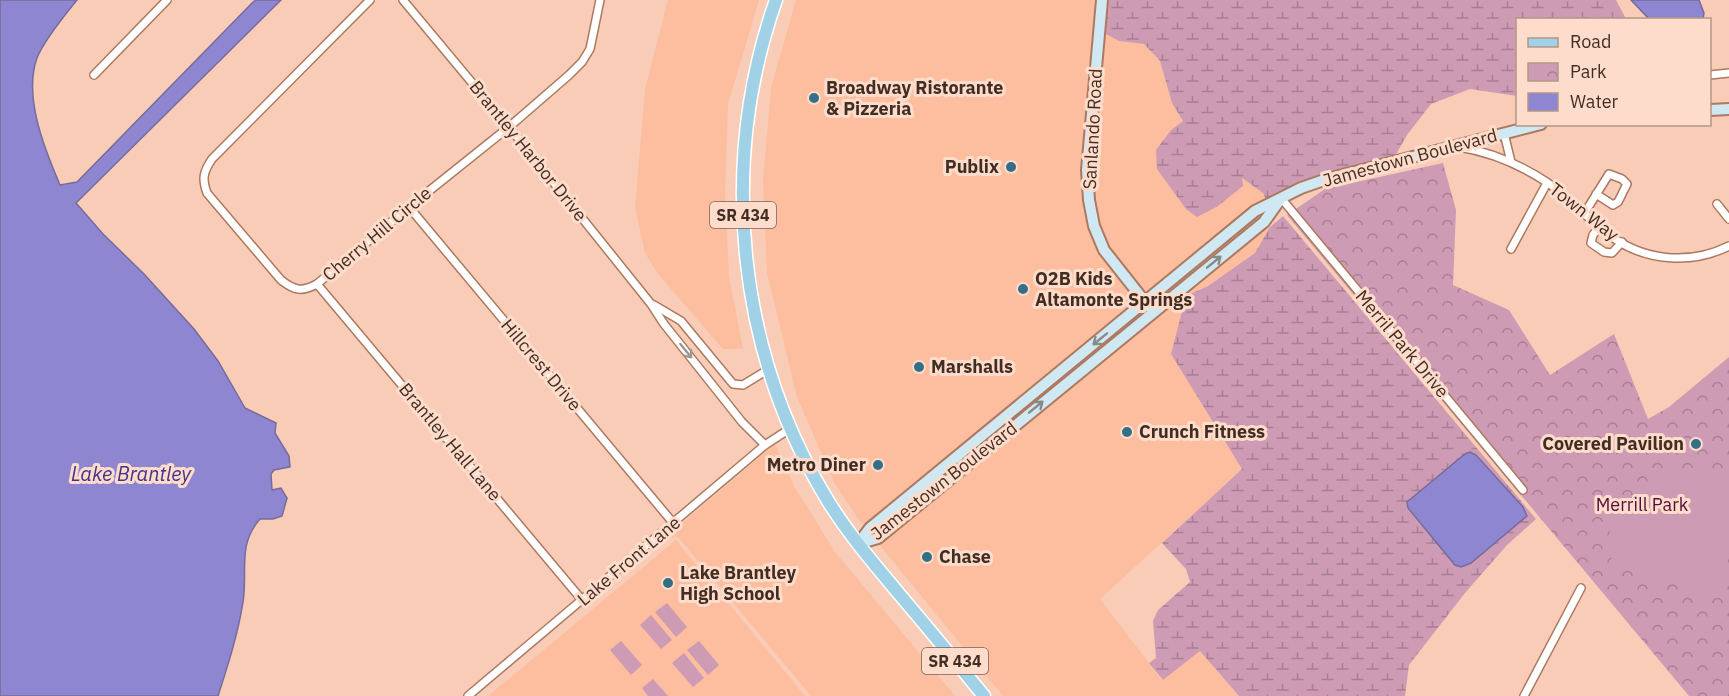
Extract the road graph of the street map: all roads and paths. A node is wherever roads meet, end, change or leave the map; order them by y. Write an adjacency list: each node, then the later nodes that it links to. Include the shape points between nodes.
1 (167, 0): 8 (street)
2 (370, 0): 28 (street, Cherry Hill Circle, via 204,170 207,193 281,280 293,289)
3 (403, 0): 13 (street, Brantley Harbor Drive)
4 (600, 0): 13 (street, Cherry Hill Circle, via 590,49 582,62)
5 (776, 0): 32 (main road, SR 434, via 750,98 742,184 747,275)
6 (1102, 0): 29 (street, Sanlando Road, via 1087,170 1089,200 1104,250)
7 (1729, 73): 9 (street)
8 (94, 75)
9 (1711, 75)
10 (1729, 109): 11 (street)
11 (1711, 110)
12 (1533, 126): 14 (street, Jamestown Boulevard)
13 (509, 127): 21 (street, Cherry Hill Circle); 30 (street, Brantley Harbor Drive)
14 (1504, 133): 15 (street, Jamestown Boulevard); 16 (street)
15 (1454, 147): 16 (street, Town Way); 19 (street, Jamestown Boulevard, via 1337,176)
16 (1511, 162): 17 (street, Town Way)
17 (1547, 183): 22 (street, Town Way); 27 (street)
18 (1596, 194): 18 (street, via 1609,174 1627,184 1618,202 1610,204); 22 (street)
19 (1281, 198): 29 (street, Jamestown Boulevard, via 1255,211); 31 (street, Jamestown Boulevard, one-way to 19, via 1264,222); 35 (street, Merril Park Drive)
20 (1717, 204): 23 (street)
21 (409, 207): 28 (street, Cherry Hill Circle); 36 (street, Hillcrest Drive)
22 (1584, 214): 24 (street, Town Way)
23 (1729, 219)
24 (1599, 226): 25 (street, Town Way); 25 (street, via 1591,243 1612,253)
25 (1622, 242): 26 (street, Town Way, via 1671,259 1701,257)
26 (1729, 246)
27 (1511, 249)
28 (317, 284): 39 (street, Brantley Hall Lane)
29 (1145, 302): 31 (street, Sanlando Road); 37 (street, Jamestown Boulevard, one-way to 37, via 870,528)
30 (651, 304): 32 (street, Brantley Harbor Drive, via 681,321 733,384 743,385); 34 (street, Brantley Harbor Drive, one-way to 34, via 742,422)
31 (1153, 312): 37 (street, Jamestown Boulevard, one-way to 31, via 878,538)
32 (769, 369): 33 (main road, SR 434)
33 (791, 428): 34 (street, Lake Front Lane); 37 (main road, SR 434, via 828,501)
34 (765, 445): 36 (street, Lake Front Lane)
35 (1523, 490)
36 (674, 524): 39 (street, Lake Front Lane)
37 (858, 544): 41 (main road, SR 434)
38 (1581, 588): 42 (street)
39 (582, 600): 40 (street, Lake Front Lane)
40 (468, 696)
41 (984, 696)
42 (1524, 696)

